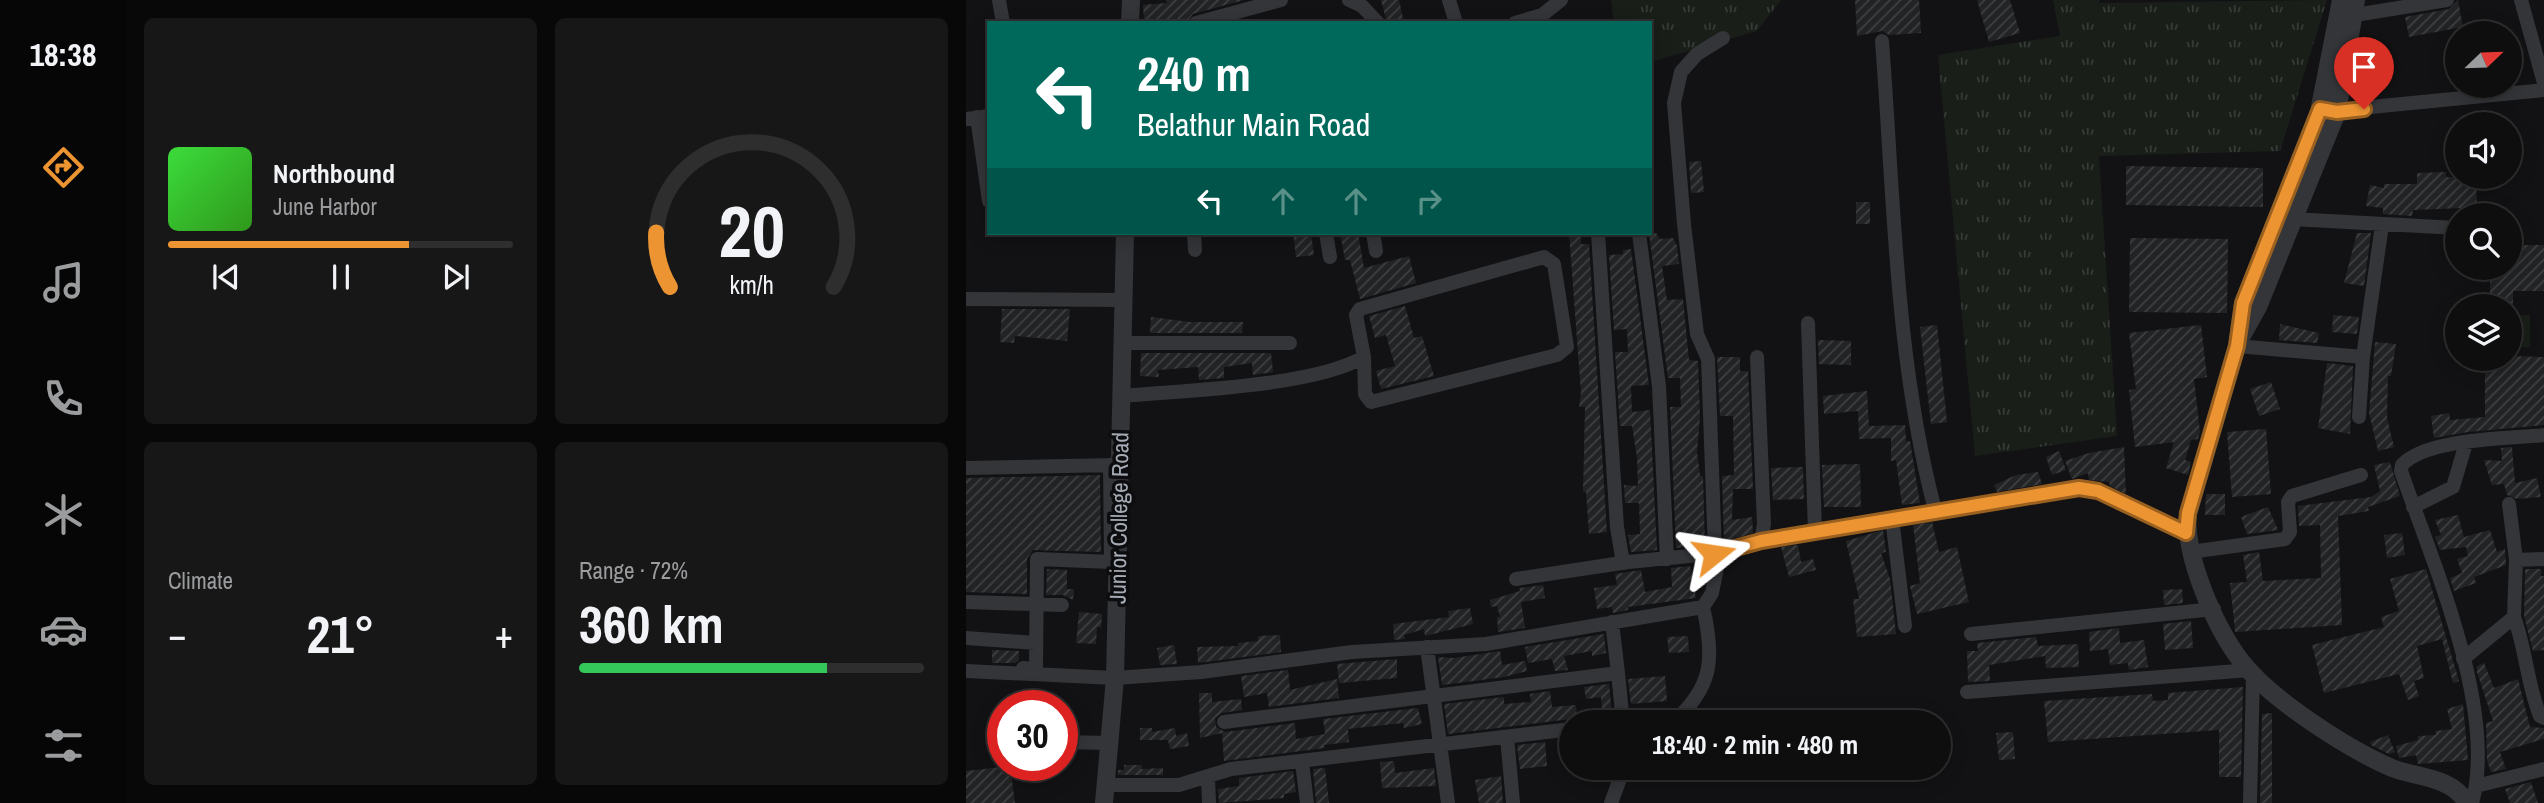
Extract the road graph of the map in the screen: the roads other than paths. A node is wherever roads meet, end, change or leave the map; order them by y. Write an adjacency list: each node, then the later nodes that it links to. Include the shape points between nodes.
1 (999, 0): 11 (street)
2 (1131, 0): 12 (street)
3 (1281, 0): 13 (street)
4 (1349, 0): 14 (street)
5 (1449, 0): 15 (street)
6 (1561, 0): 16 (street, via 1542,15)
7 (2342, 0): 21 (street)
8 (2447, 0): 10 (street)
9 (2521, 0): 19 (street)
10 (2355, 8): 21 (street)
11 (1003, 21)
12 (1130, 21)
13 (1203, 21)
14 (1376, 21)
15 (1455, 21)
16 (1522, 21)
17 (1723, 38): 61 (street, via 1697,54 1681,72 1674,103 1697,334 1708,359)
18 (1882, 41): 55 (street, via 1904,334 1922,462)
19 (2544, 83)
20 (2544, 90): 21 (street)
21 (2329, 111): 24 (street); 41 (street, via 2243,303)
22 (977, 117): 23 (street)
23 (987, 187)
24 (2292, 219): 25 (street); 41 (street, via 2258,307)
25 (2382, 225): 26 (street); 44 (street)
26 (2445, 228)
27 (1125, 235): 37 (street, Junior College Road)
28 (1194, 235): 33 (street)
29 (1325, 235): 35 (street)
30 (1373, 235): 34 (street)
31 (1598, 235): 65 (street, via 1616,527)
32 (1639, 235): 62 (street, via 1659,386)
33 (1195, 250)
34 (1376, 251)
35 (1330, 257)
36 (966, 299): 37 (street)
37 (1124, 300): 40 (street, Junior College Road)
38 (1808, 323): 57 (street)
39 (1290, 343): 40 (street)
40 (1123, 344): 45 (street, Junior College Road)
41 (2237, 346): 44 (street); 58 (street)
42 (1364, 357): 42 (street, via 1356,316 1360,309 1544,257 1554,264 1567,347 1557,355 1371,402 1365,394); 45 (street, via 1343,369)
43 (1757, 357): 59 (street)
44 (2362, 357): 46 (street)
45 (1122, 396): 49 (street, Junior College Road)
46 (2359, 416)
47 (2544, 435): 48 (street)
48 (2466, 443): 54 (street, via 2453,487); 54 (street, via 2414,455 2402,465)
49 (1115, 465): 50 (street); 52 (street, Junior College Road)
50 (966, 468)
51 (2361, 475): 60 (street, via 2292,496 2288,502 2290,532 2285,539)
52 (1114, 502): 68 (street, via 1111,562 1037,559); 84 (street, Junior College Road)
53 (2510, 504): 64 (street)
54 (2413, 507): 79 (street)
55 (1935, 510): 56 (street); 58 (street, via 2079,488 2098,491)
56 (1892, 518): 57 (street); 74 (street)
57 (1815, 531): 59 (street)
58 (2186, 533): 60 (street)
59 (1761, 541): 61 (street)
60 (2190, 552): 71 (street)
61 (1717, 553): 62 (street); 70 (street, via 1712,593)
62 (1667, 559): 65 (street)
63 (2544, 559): 64 (street)
64 (2516, 560): 72 (street)
65 (1623, 563): 66 (street)
66 (1516, 579)
67 (966, 602): 68 (street)
68 (1036, 604): 69 (street); 77 (street)
69 (1062, 605)
70 (1703, 607): 73 (street); 88 (street, via 1708,668 1704,689)
71 (2214, 609): 75 (street); 82 (street, via 2241,661)
72 (2514, 617): 79 (street); 89 (street, via 2530,688)
73 (1612, 622): 78 (street, via 1486,643); 83 (street)
74 (1905, 626)
75 (1971, 634)
76 (966, 638): 77 (street)
77 (1036, 643): 80 (street, via 1037,668)
78 (1427, 647): 84 (street); 86 (street)
79 (2463, 659): 100 (street, via 2477,729)
80 (966, 664)
81 (966, 671): 84 (street)
82 (2252, 672): 85 (street); 107 (street); 108 (street, via 2341,741 2394,768 2437,780)
83 (1618, 673): 86 (street); 87 (street)
84 (1115, 678): 94 (street, Junior College Road)
85 (1967, 692)
86 (1434, 696): 90 (street); 95 (street)
87 (1622, 710)
88 (1684, 710)
89 (2544, 718)
90 (1224, 722)
91 (1559, 731): 92 (street)
92 (1507, 737): 95 (street); 105 (street)
93 (1078, 742): 94 (street)
94 (1110, 743): 101 (street, Junior College Road)
95 (1442, 745): 96 (street); 104 (street)
96 (1302, 762): 98 (street, via 1231,769); 103 (street)
97 (2544, 769): 100 (street)
98 (1208, 776): 101 (street, via 1179,785); 102 (street)
99 (1620, 780): 106 (street)
100 (2476, 786): 108 (street)
101 (1105, 794)
102 (1209, 803)
103 (1307, 803)
104 (1448, 803)
105 (1513, 803)
106 (1611, 803)
107 (2250, 803)
108 (2469, 803)

